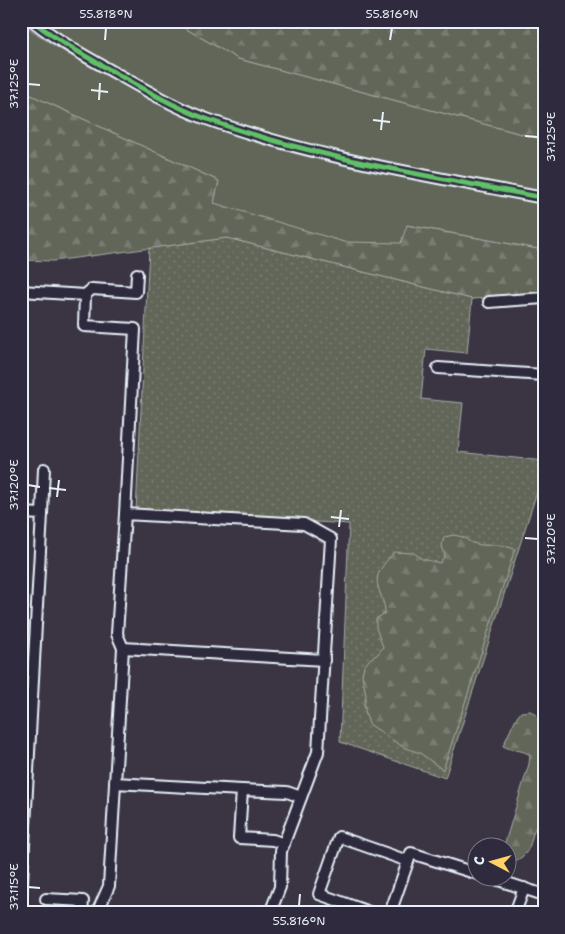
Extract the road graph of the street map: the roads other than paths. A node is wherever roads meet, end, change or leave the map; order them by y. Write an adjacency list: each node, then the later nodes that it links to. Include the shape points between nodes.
1 (32, 21): 2 (street, via 106,68 204,117 361,163)
2 (544, 198)
3 (137, 274): 5 (street, via 136,292 92,289)
4 (21, 291): 5 (street)
5 (86, 295): 13 (street, via 84,326 135,329)
6 (544, 298): 7 (street)
7 (489, 302)
8 (438, 368): 9 (street)
9 (544, 375)
10 (44, 469): 12 (street)
11 (21, 513): 12 (street)
12 (42, 514): 17 (street)
13 (125, 514): 14 (street, via 117,634); 15 (street, via 304,524 331,539)
14 (123, 648): 15 (street); 18 (street)
15 (324, 660): 20 (street, via 318,752)
16 (21, 695): 17 (street)
17 (32, 696): 24 (street)
18 (115, 783): 19 (street); 31 (street, via 109,886)
19 (242, 790): 20 (street, via 287,792); 21 (street, via 239,838)
20 (301, 797): 21 (street)
21 (284, 844): 32 (street, via 280,887)
22 (408, 861): 23 (street, via 411,853); 33 (street, via 339,837 319,894); 34 (street)
23 (468, 871)
24 (22, 882): 29 (street)
25 (518, 886): 26 (street)
26 (524, 888): 27 (street); 35 (street)
27 (544, 895)
28 (46, 899): 30 (street, via 83,901)
29 (21, 900)
30 (82, 913)
31 (97, 913)
32 (270, 913)
33 (372, 913)
34 (390, 913)
35 (515, 913)

